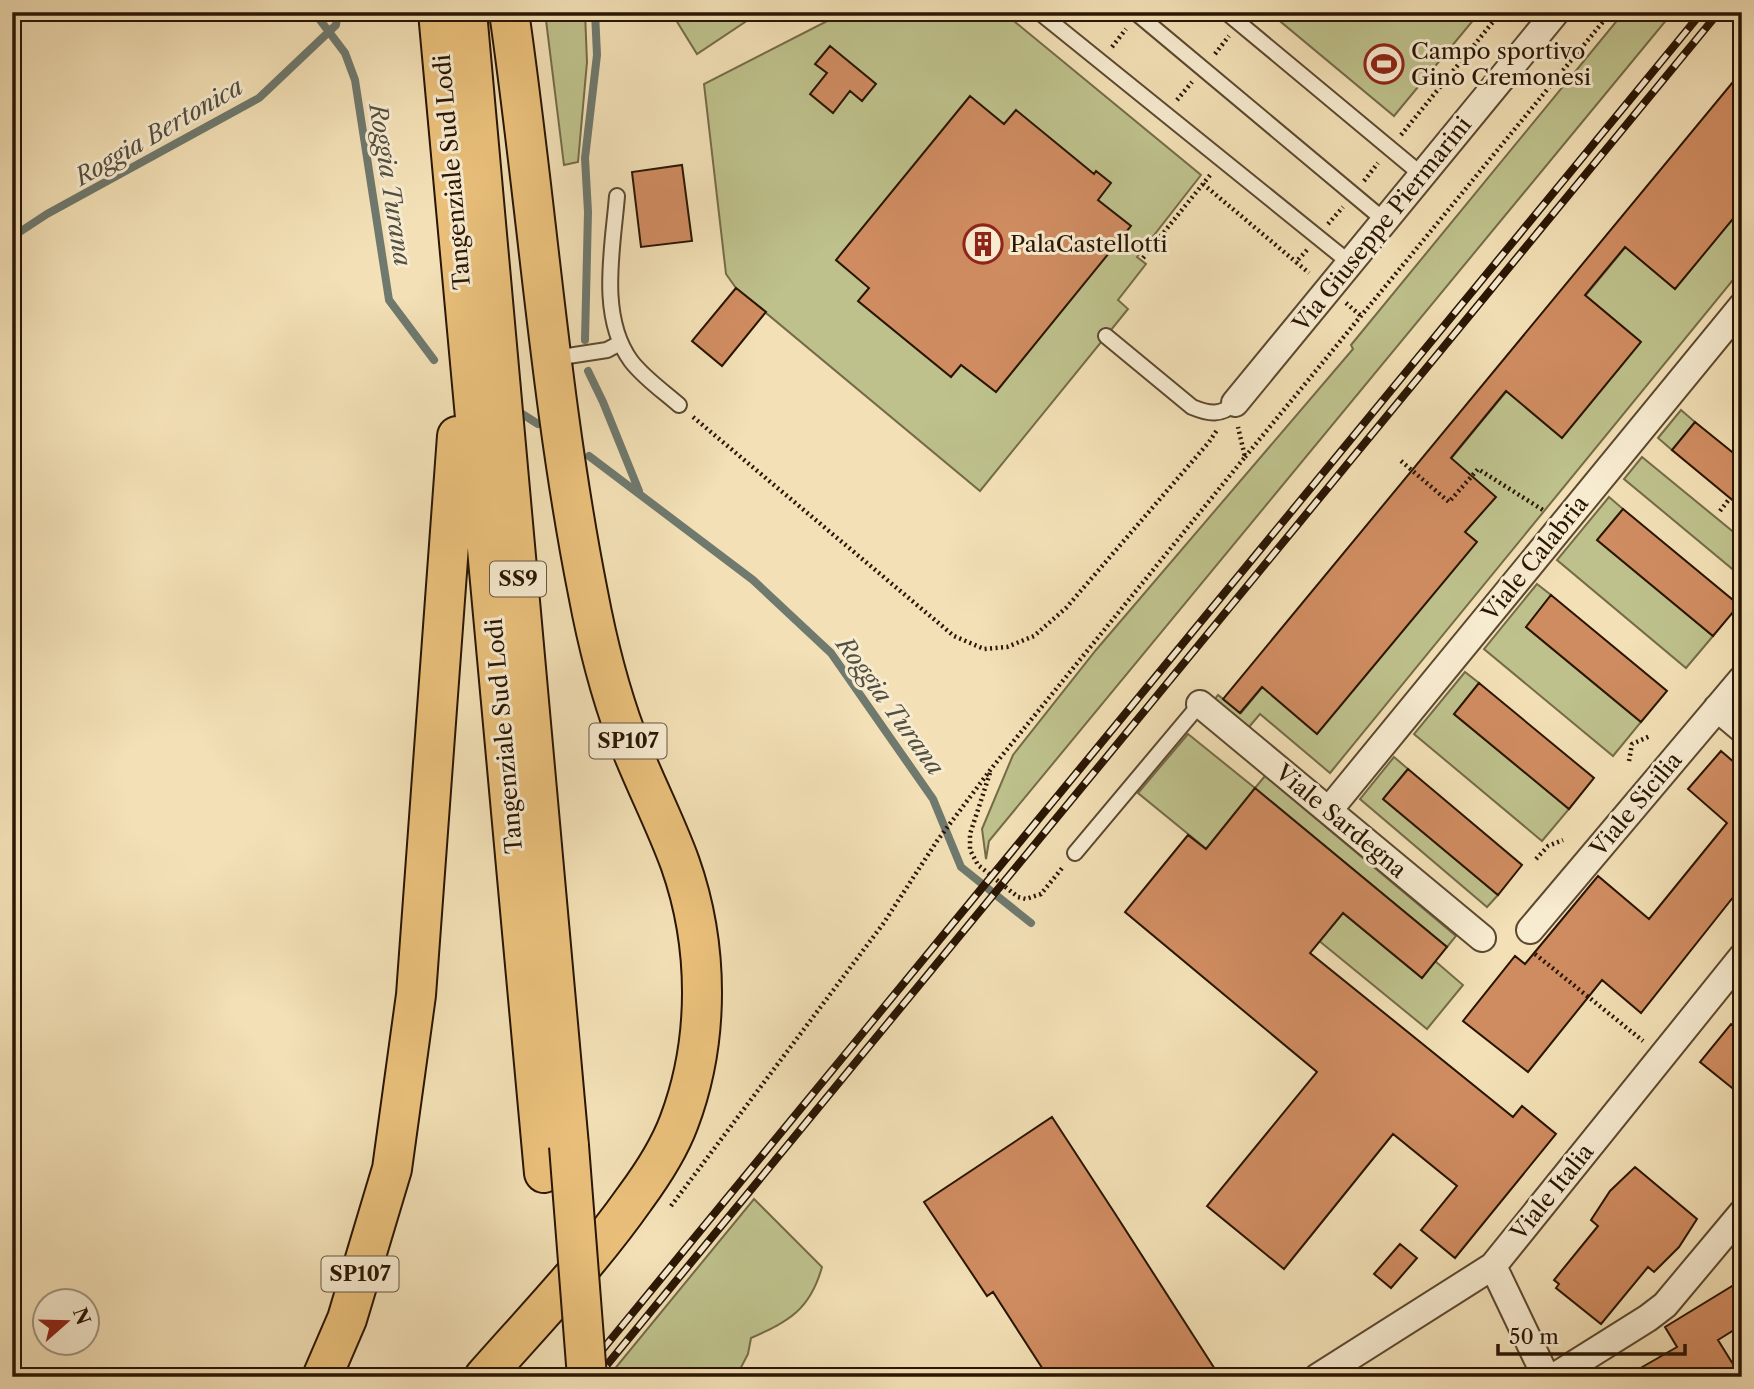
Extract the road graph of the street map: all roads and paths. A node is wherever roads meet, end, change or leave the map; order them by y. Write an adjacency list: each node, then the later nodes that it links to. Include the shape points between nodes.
1 (438, 12): 19 (highway, Tangenziale Sud Lodi / SS9)
2 (467, 12): 45 (highway, Tangenziale Sud Lodi / SS9)
3 (509, 12): 22 (highway, SP107)
4 (1040, 12): 9 (lane)
5 (1226, 12): 11 (lane)
6 (1556, 12): 11 (street, Via Giuseppe Piermarini)
7 (1611, 12): 25 (path)
8 (1136, 14): 9 (path); 14 (lane)
9 (1100, 61): 10 (lane)
10 (1223, 160): 12 (path); 17 (lane)
11 (1422, 176): 14 (street, Via Giuseppe Piermarini)
12 (1203, 184): 15 (path); 16 (path)
13 (617, 196): 21 (lane, via 611,300)
14 (1384, 220): 17 (street, Via Giuseppe Piermarini)
15 (1143, 258)
16 (1296, 262)
17 (1350, 263): 23 (street, Via Giuseppe Piermarini)
18 (1742, 306): 29 (street, Viale Calabria)
19 (465, 326): 45 (highway, Tangenziale Sud Lodi / SS9); 49 (highway, SP107, via 416,995 407,1062 392,1169 347,1319)
20 (1106, 336): 23 (lane, via 1192,407 1219,413)
21 (620, 343): 22 (lane, via 607,350); 24 (lane, via 638,369)
22 (553, 358): 50 (highway, SP107, via 588,592 604,663 626,735 680,864 695,916 703,971 700,1026 679,1123 653,1172 605,1240)
23 (1235, 403): 24 (path, via 1209,442 1066,608 1034,636 1007,647 984,649 954,636); 25 (path)
24 (679, 405)
25 (1245, 457): 36 (path)
26 (1401, 461): 29 (path, via 1449,502 1478,469)
27 (1730, 498): 28 (path)
28 (1720, 511)
29 (1564, 524): 37 (street, Viale Calabria)
30 (1742, 679): 32 (street, Viale Sicilia)
31 (1200, 704): 37 (street, Viale Sardegna); 39 (lane)
32 (1717, 708): 33 (street); 41 (street, Viale Sicilia)
33 (1742, 729)
34 (1650, 736): 35 (path, via 1632,744)
35 (1629, 761)
36 (991, 769): 39 (path, via 970,834 970,850 978,865 1026,899 1041,894); 46 (path, via 883,924)
37 (1329, 810): 42 (street, Viale Sardegna)
38 (1563, 840): 40 (path, via 1548,846)
39 (1075, 853)
40 (1536, 859)
41 (1531, 930): 44 (path, via 1540,937 1530,950)
42 (1482, 938)
43 (1742, 957): 44 (street, Viale Italia)
44 (1662, 1056): 48 (street, Viale Italia)
45 (557, 1159): 51 (highway, Tangenziale Sud Lodi); 52 (highway, Tangenziale Sud Lodi, bridge)
46 (669, 1209)
47 (1742, 1213): 55 (street, via 1655,1314)
48 (1493, 1266): 53 (street, Viale Italia); 54 (street)
49 (322, 1377)
50 (484, 1377)
51 (562, 1377)
52 (587, 1377)
53 (1318, 1377)
54 (1546, 1377)
55 (1554, 1377)

